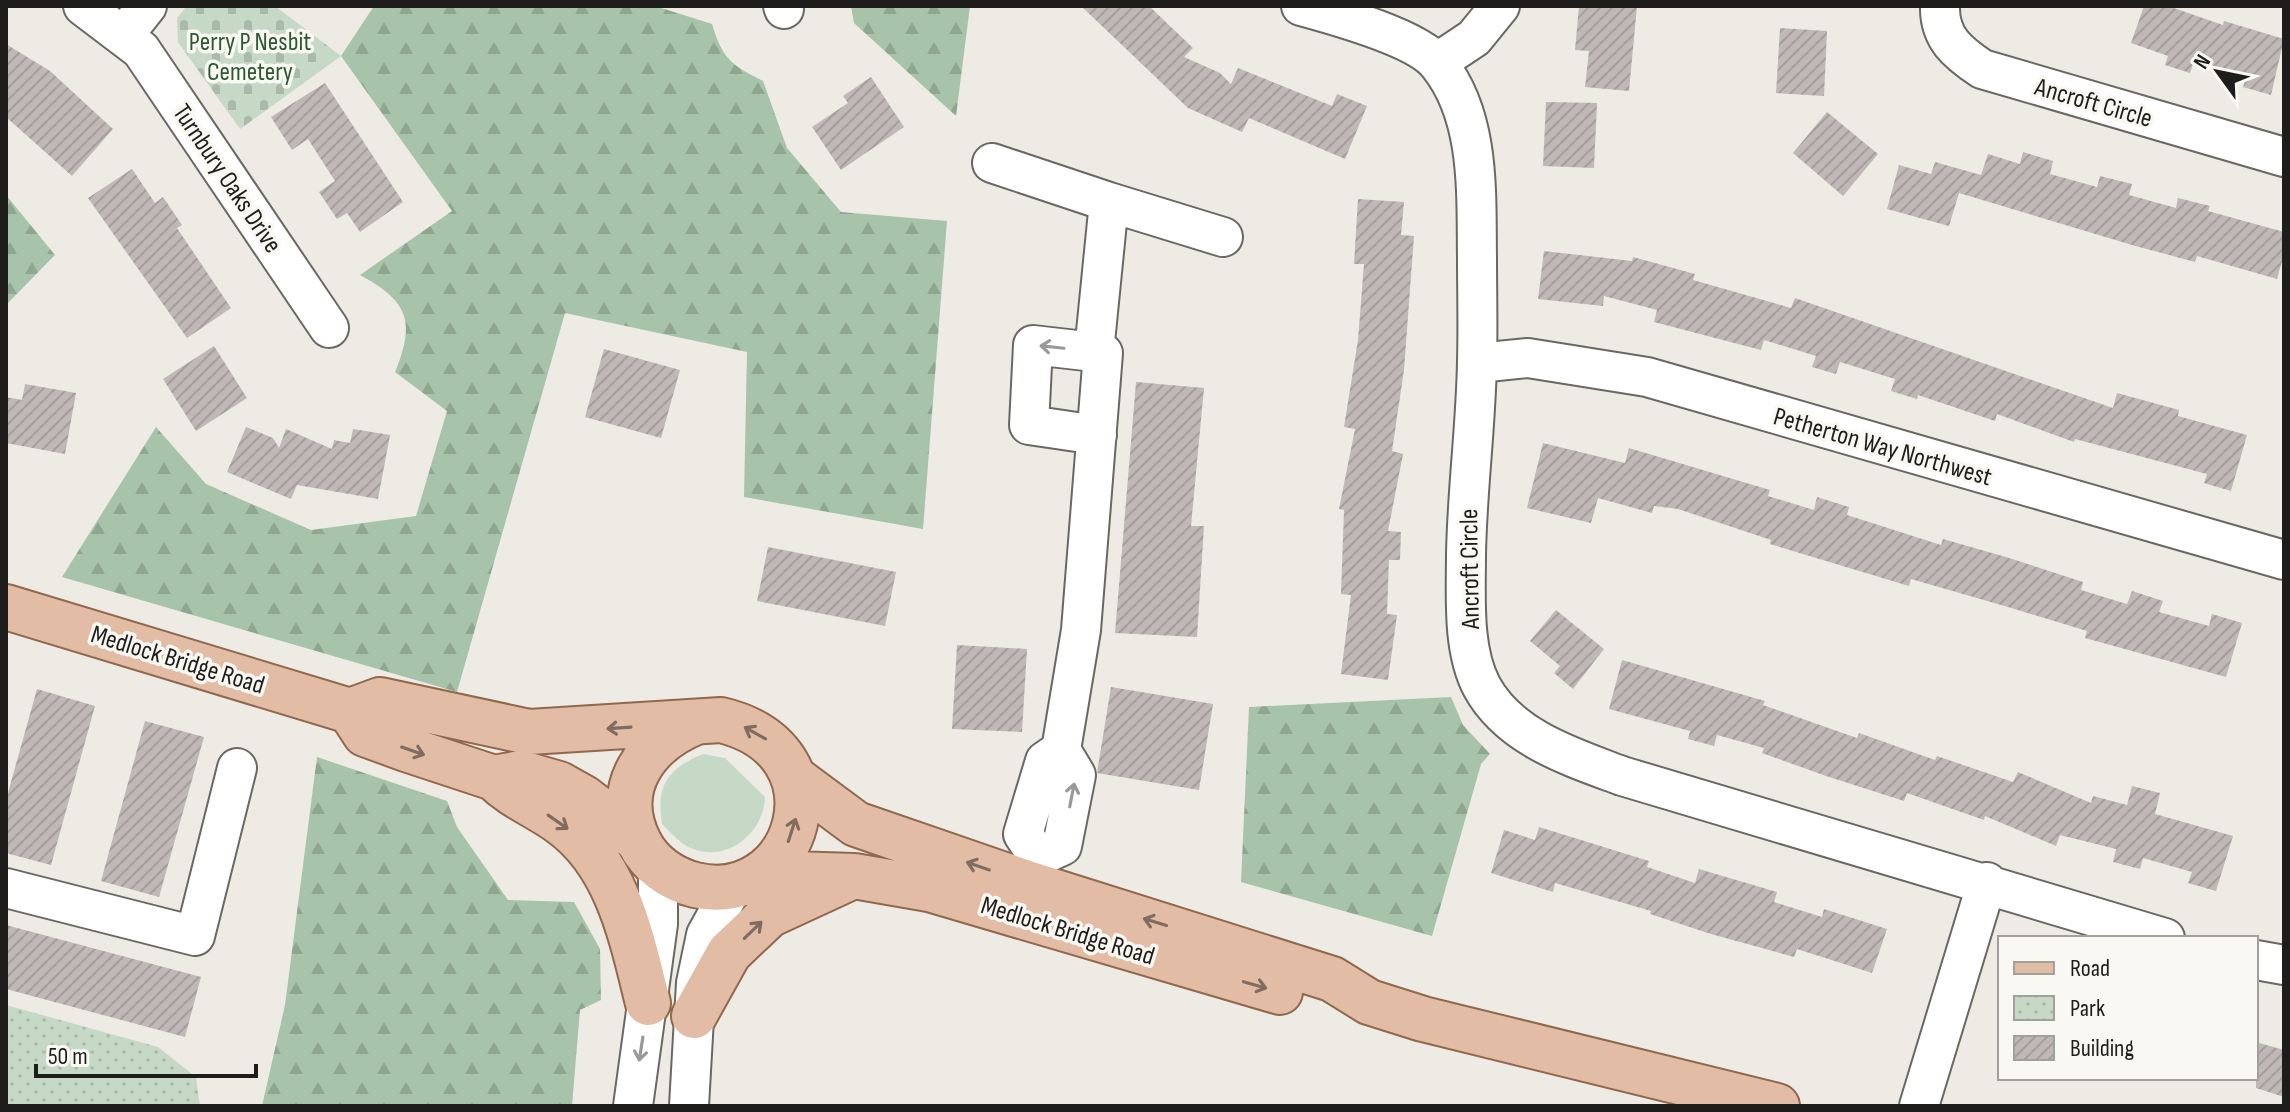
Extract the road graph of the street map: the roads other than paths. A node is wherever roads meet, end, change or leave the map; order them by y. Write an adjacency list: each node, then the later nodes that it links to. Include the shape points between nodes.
1 (83, 6): 5 (street, Turnbury Oaks Drive)
2 (1301, 6): 6 (street, via 1360,22)
3 (1500, 6): 6 (street, via 1474,38)
4 (1940, 6): 7 (street, Ancroft Circle, via 1939,25 1956,51 1982,69)
5 (135, 20): 11 (street, Turnbury Oaks Drive, via 141,50)
6 (1438, 62): 13 (street, Ancroft Circle, via 1458,97 1470,135 1476,189)
7 (2284, 157)
8 (992, 163): 9 (street)
9 (1109, 202): 10 (street); 12 (street)
10 (1223, 237)
11 (329, 328)
12 (1094, 352): 14 (street, via 1103,353); 14 (street, one-way to 14, via 1033,345 1029,425)
13 (1478, 363): 15 (street, Petherton Way Northwest, via 1528,358 1647,377); 25 (street, Ancroft Circle, via 1465,624 1482,686 1512,722 1553,750 1622,776)
14 (1097, 435): 26 (street, via 1081,630 1061,750 1076,775 1062,846)
15 (2284, 560)
16 (6, 607): 17 (main road, Medlock Bridge Road)
17 (350, 711): 18 (main road, Medlock Bridge Road, one-way to 17, via 529,732 380,700); 20 (main road, Medlock Bridge Road, one-way to 20, via 365,734)
18 (696, 722): 21 (main road, Medlock Bridge Road, one-way to 18, via 766,738 721,720); 22 (main road, Medlock Bridge Road, via 653,746 639,767 631,790 631,815)
19 (237, 768): 27 (street, via 195,936)
20 (494, 778): 22 (main road, Medlock Bridge Road, via 521,773 559,784 584,798); 31 (main road, one-way to 31, via 561,823 610,881 630,930)
21 (794, 778): 24 (main road, Medlock Bridge Road, one-way to 21, via 789,840 798,799); 26 (main road, Medlock Bridge Road, one-way to 21, via 856,824)
22 (648, 853): 24 (main road, Medlock Bridge Road, via 680,882 707,888); 31 (street, via 658,924)
23 (854, 876): 24 (main road, Medlock Bridge Road); 26 (main road, Medlock Bridge Road, via 929,889); 32 (main road, one-way to 23, via 729,953 769,915)
24 (748, 879): 32 (street, via 706,935)
25 (1987, 882): 28 (street, Ancroft Circle); 36 (street)
26 (1030, 885): 35 (main road, Medlock Bridge Road, via 1332,979 1369,1002 1423,1019)
27 (6, 888)
28 (2159, 936)
29 (2258, 960): 30 (street)
30 (2284, 965)
31 (648, 1003): 33 (street, one-way to 33)
32 (694, 1016): 34 (street)
33 (633, 1106)
34 (689, 1106)
35 (1777, 1106)
36 (1919, 1106)

